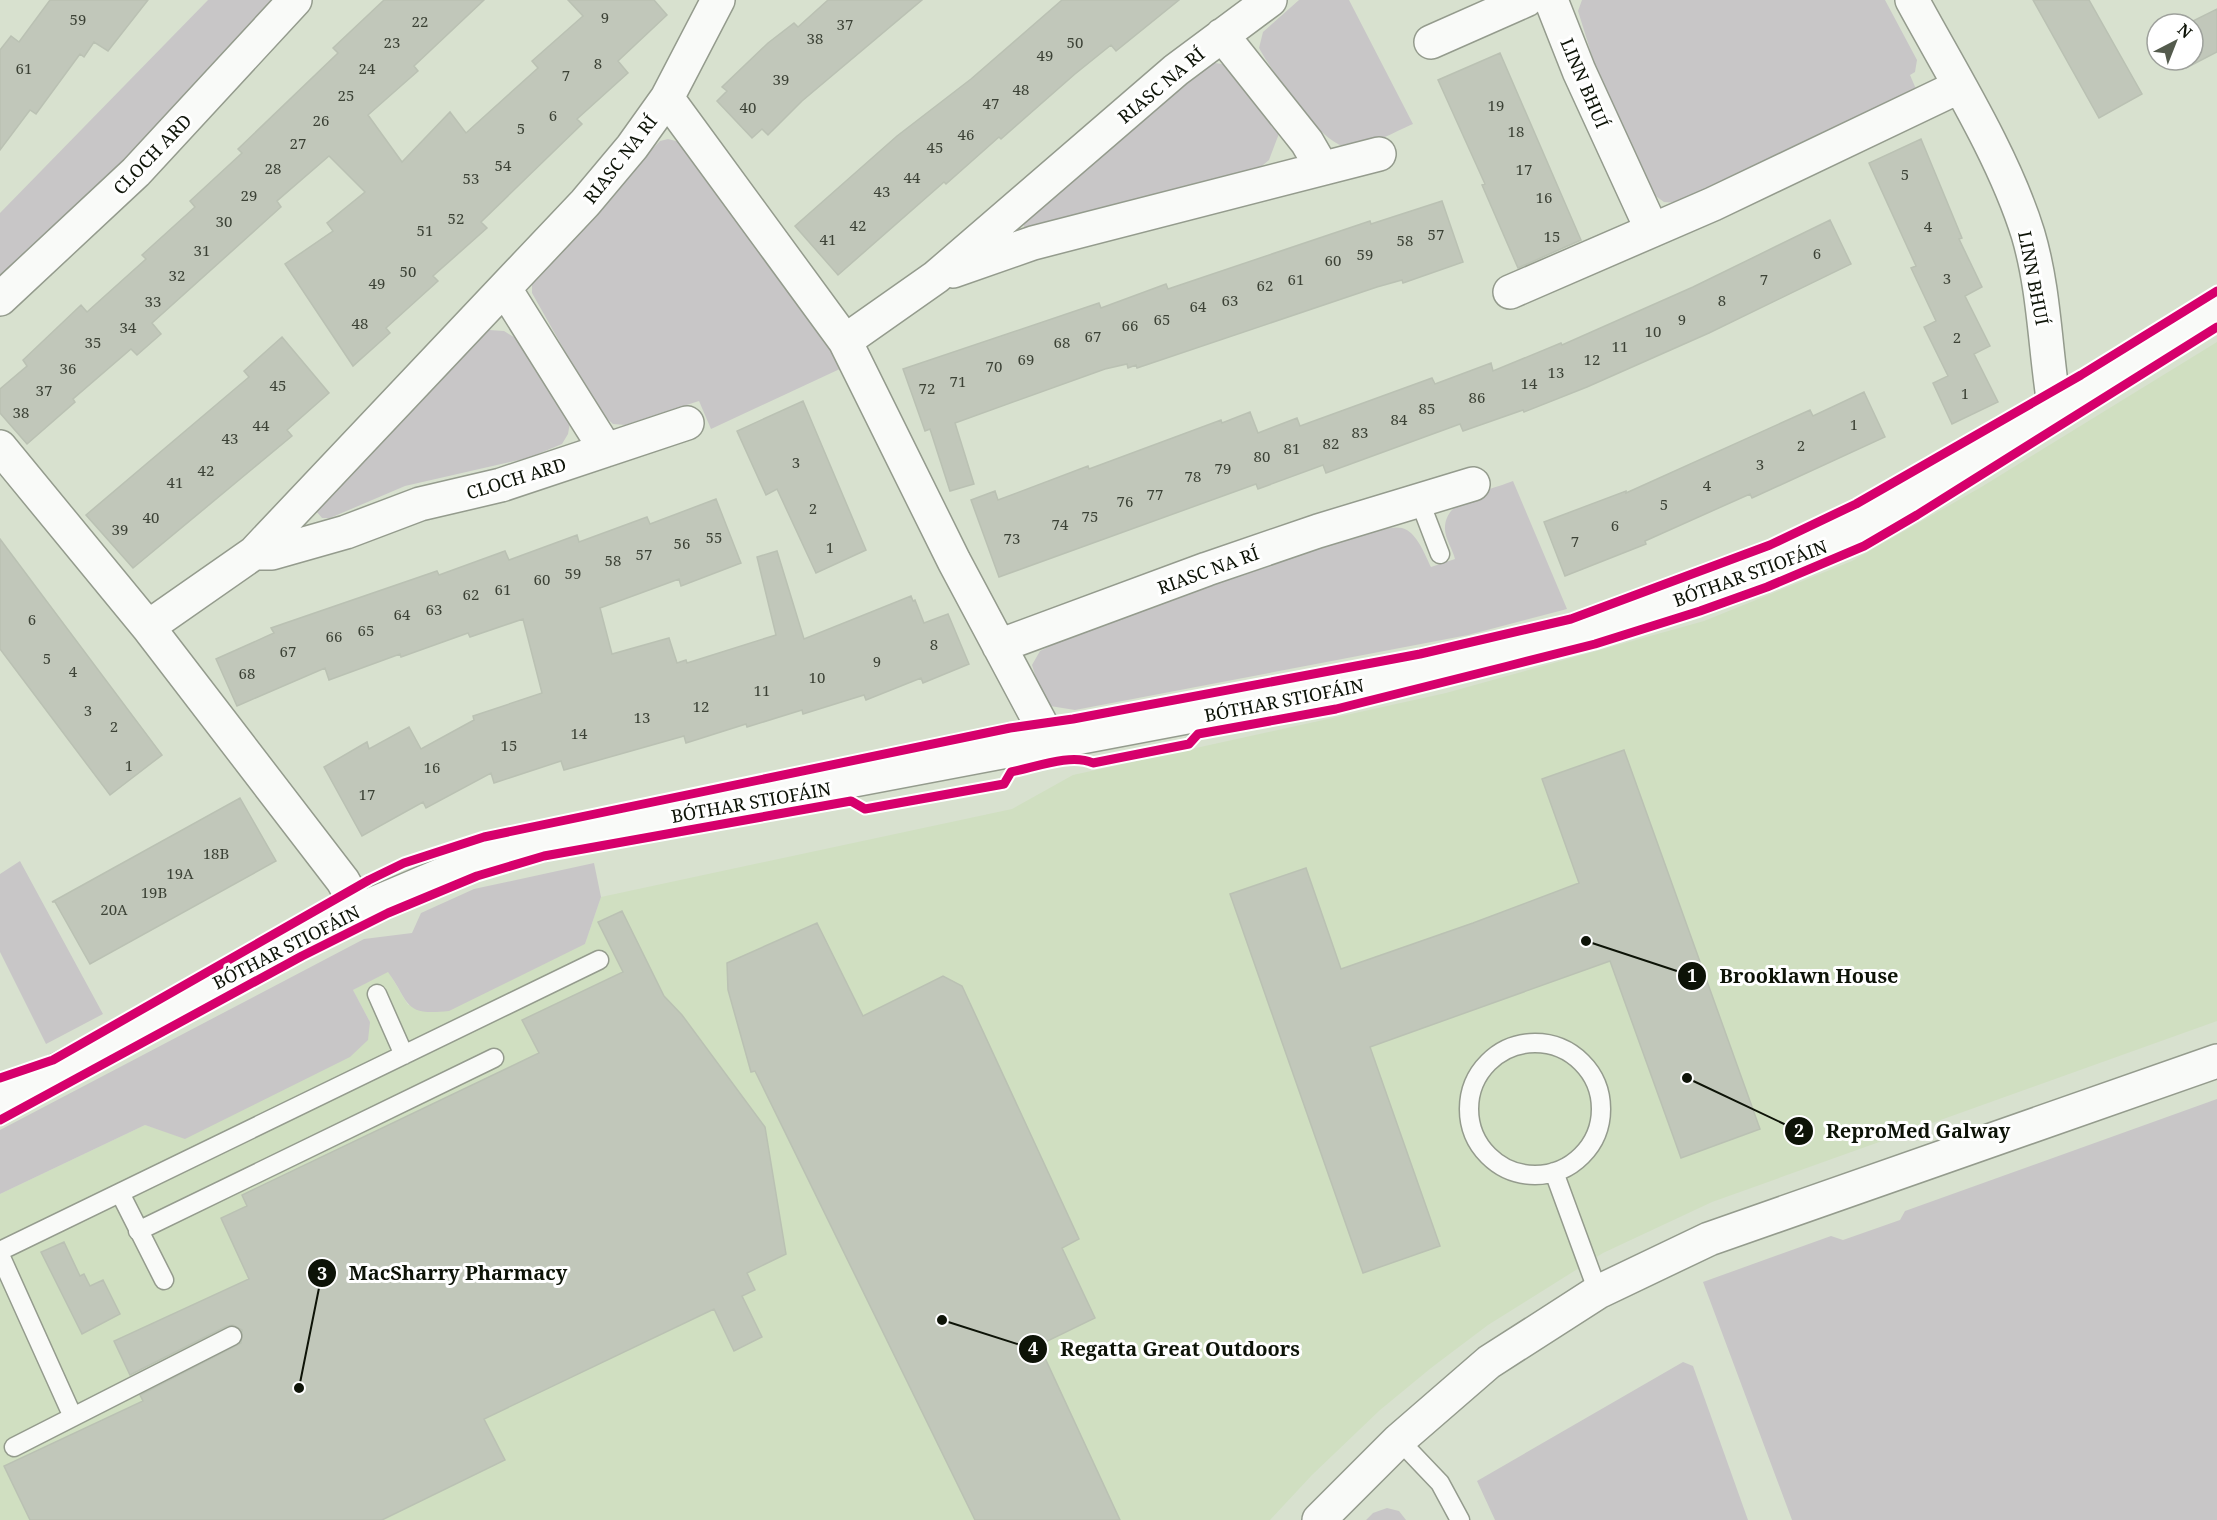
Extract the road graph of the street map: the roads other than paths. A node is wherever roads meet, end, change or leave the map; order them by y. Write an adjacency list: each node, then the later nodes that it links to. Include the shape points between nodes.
1 (295, 0): 18 (street, CLOCH ARD, via 136,172)
2 (718, 0): 10 (street, RIASC NA RÍ)
3 (1270, 0): 7 (street, RIASC NA RÍ)
4 (1526, 0): 8 (street)
5 (1551, 0): 14 (street, LINN BHUÍ)
6 (1912, 0): 9 (street, LINN BHUÍ)
7 (1222, 35): 12 (street, RIASC NA RÍ, via 1307,142); 15 (street, RIASC NA RÍ)
8 (1431, 42)
9 (1958, 87): 14 (street); 21 (street, LINN BHUÍ, via 2005,178 2028,234)
10 (667, 98): 13 (street, RIASC NA RÍ, via 611,174); 20 (street, RIASC NA RÍ)
11 (1379, 154): 12 (street, RIASC NA RÍ)
12 (1322, 168): 15 (street, RIASC NA RÍ, via 1033,243)
13 (571, 218): 16 (street, CLOCH ARD)
14 (1652, 230): 17 (street)
15 (936, 277): 20 (street, RIASC NA RÍ)
16 (505, 289): 24 (street); 27 (street, CLOCH ARD)
17 (1510, 292)
18 (0, 299)
19 (2217, 310): 21 (street, BÓTHAR STIOFÁIN)
20 (845, 341): 30 (street, RIASC NA RÍ)
21 (2055, 411): 31 (street, BÓTHAR STIOFÁIN, via 1842,536 1791,560 1667,605 1565,638 1324,691)
22 (687, 423): 24 (street, CLOCH ARD)
23 (0, 447): 29 (street)
24 (606, 450): 27 (street, CLOCH ARD, via 501,485 420,504 346,532 272,553)
25 (1473, 484): 26 (street, RIASC NA RÍ)
26 (1420, 502): 28 (lane); 30 (street, RIASC NA RÍ, via 1307,535)
27 (254, 553): 29 (street, CLOCH ARD)
28 (1440, 554)
29 (148, 627): 32 (street, via 343,881)
30 (999, 646): 31 (street, RIASC NA RÍ)
31 (1052, 743): 32 (street, BÓTHAR STIOFÁIN, via 535,842 418,882)
32 (359, 910): 38 (street, BÓTHAR STIOFÁIN)
33 (599, 960): 35 (lane)
34 (377, 994): 35 (lane)
35 (404, 1055): 40 (lane)
36 (494, 1058): 41 (lane)
37 (2217, 1061): 44 (street, via 1709,1239)
38 (0, 1101)
39 (1554, 1172): 39 (lane, via 1533,1175 1512,1171 1493,1161 1470,1125 1468,1103 1474,1082 1486,1064 1502,1051 1523,1044 1545,1044 1566,1051 1584,1064 1596,1083 1601,1105 1599,1127 1574,1162); 44 (lane)
40 (120, 1193): 41 (lane); 42 (lane)
41 (138, 1231): 43 (lane)
42 (0, 1253): 46 (lane)
43 (164, 1280)
44 (1598, 1292): 47 (street, via 1489,1362)
45 (232, 1336): 46 (lane)
46 (73, 1417): 48 (lane)
47 (1399, 1440): 49 (street); 50 (lane, via 1440,1483)
48 (14, 1447)
49 (1319, 1520)
50 (1460, 1520)

